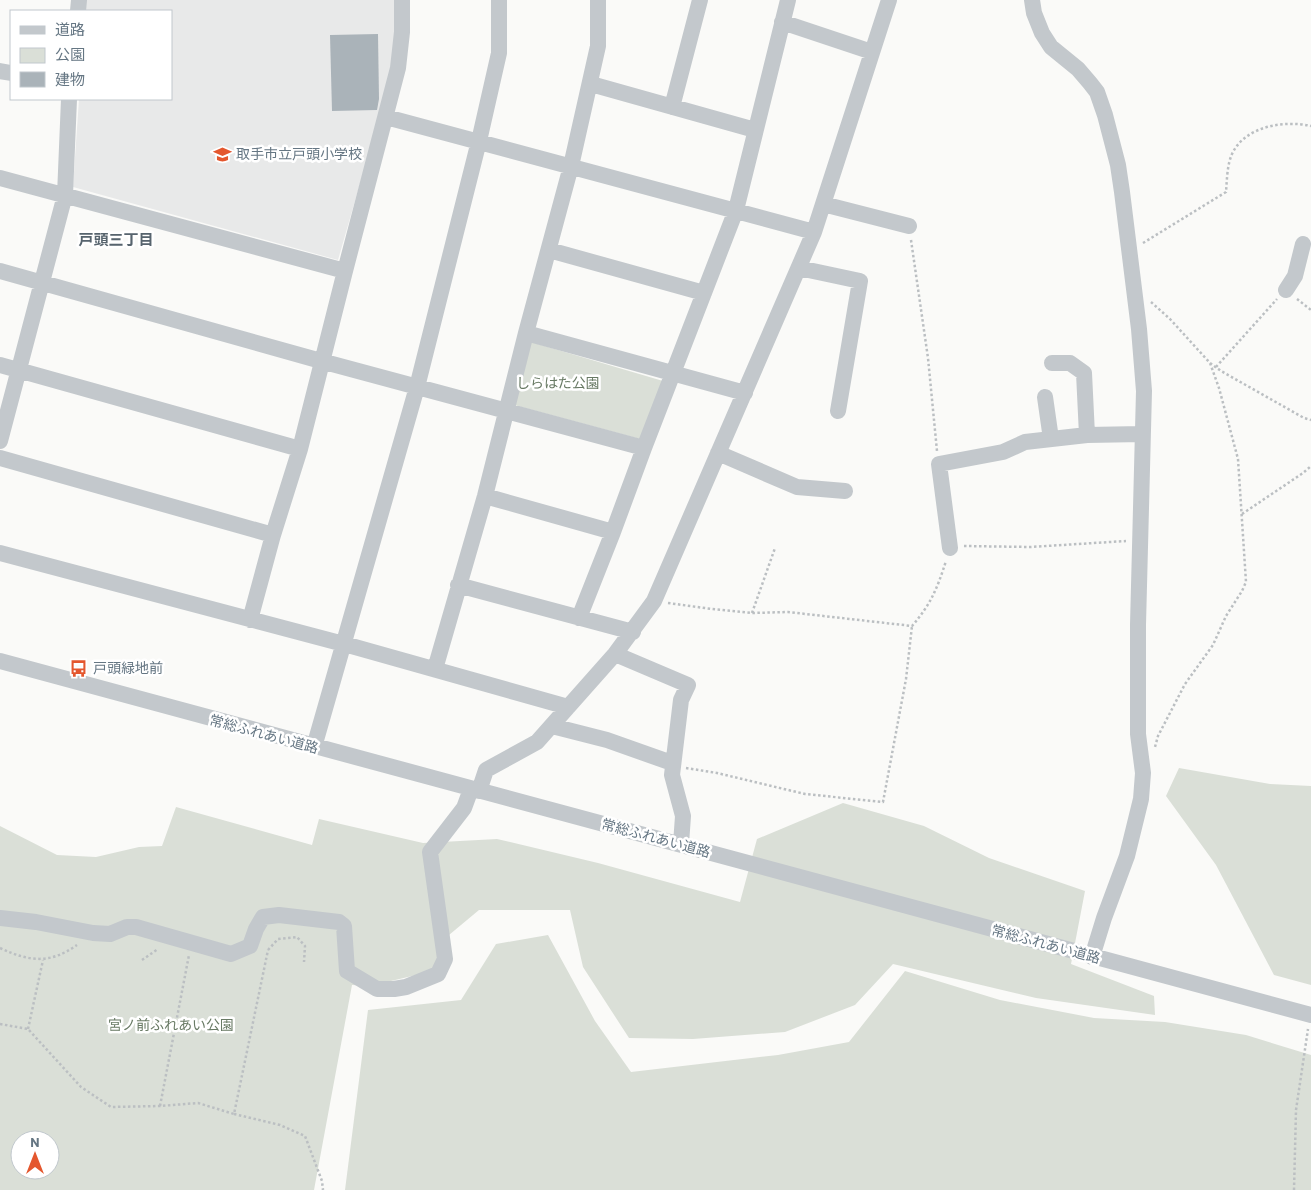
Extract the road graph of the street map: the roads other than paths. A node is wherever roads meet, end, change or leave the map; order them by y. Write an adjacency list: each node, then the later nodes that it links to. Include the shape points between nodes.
1 (402, 0): 13 (street, via 398,68)
2 (499, 0): 15 (street, via 499,53)
3 (598, 0): 10 (street, via 598,46)
4 (700, 0): 12 (street)
5 (788, 0): 8 (street)
6 (889, 0): 9 (street)
7 (1032, 0): 42 (street, via 1042,33 1051,47 1078,69 1097,92 1118,165 1139,329 1144,391)
8 (782, 22): 9 (street); 14 (street)
9 (872, 52): 19 (street)
10 (590, 84): 12 (street); 16 (street)
11 (70, 100): 18 (street)
12 (672, 107): 14 (street)
13 (386, 117): 15 (street); 27 (street)
14 (755, 130): 20 (street)
15 (479, 141): 16 (street); 37 (street)
16 (571, 166): 20 (street); 24 (street)
17 (0, 178): 18 (street)
18 (65, 195): 27 (street); 28 (street)
19 (823, 204): 21 (street); 22 (street)
20 (736, 210): 22 (street); 30 (street)
21 (909, 226)
22 (814, 232): 25 (street)
23 (1303, 244): 29 (street, via 1296,276)
24 (549, 250): 30 (street); 31 (street)
25 (799, 268): 38 (street); 41 (street, via 860,281)
26 (0, 271): 28 (street)
27 (344, 271): 32 (street)
28 (42, 282): 32 (street); 35 (street)
29 (1286, 290)
30 (704, 293): 36 (street)
31 (526, 333): 36 (street); 40 (street)
32 (322, 361): 37 (street); 47 (street)
33 (1052, 363): 43 (street, via 1070,363 1084,373)
34 (0, 365): 35 (street)
35 (18, 370): 45 (street); 47 (street)
36 (673, 373): 38 (street); 46 (street)
37 (417, 386): 40 (street); 60 (street)
38 (745, 393): 48 (street)
39 (1045, 397): 44 (street)
40 (505, 411): 46 (street); 51 (street)
41 (838, 411)
42 (1142, 434): 43 (street); 71 (street, via 1138,734 1143,773 1141,799 1127,856)
43 (1087, 435): 44 (street)
44 (1051, 439): 54 (street, via 1025,442 1003,452 939,464)
45 (0, 441)
46 (644, 448): 52 (street)
47 (300, 449): 53 (street)
48 (718, 453): 50 (street, via 797,487); 59 (street, via 654,601)
49 (0, 458): 53 (street)
50 (845, 491)
51 (484, 496): 52 (street); 56 (street)
52 (613, 532): 57 (street)
53 (273, 535): 58 (street)
54 (950, 548)
55 (0, 553): 58 (street)
56 (458, 586): 57 (street); 63 (street)
57 (579, 618): 59 (street)
58 (250, 620): 60 (street)
59 (632, 632): 61 (street)
60 (343, 644): 63 (street); 66 (street)
61 (614, 654): 64 (street); 67 (street, via 688,686 681,700)
62 (0, 661): 66 (street, 常総ふれあい道路)
63 (435, 669): 64 (street)
64 (568, 707): 65 (street)
65 (552, 726): 67 (street, via 607,740); 68 (street, via 537,742 486,770)
66 (314, 747): 68 (street, 常総ふれあい道路)
67 (672, 763): 69 (street, via 683,816)
68 (475, 790): 69 (street, 常総ふれあい道路); 70 (street, via 430,852 446,959 438,974 406,987 377,989 347,971 344,926 339,922 269,915 263,917 250,946 231,954 136,927 110,934 93,934)
69 (681, 844): 71 (street, 常総ふれあい道路)
70 (0, 918)
71 (1092, 957): 72 (street, 常総ふれあい道路)
72 (1310, 1015)

